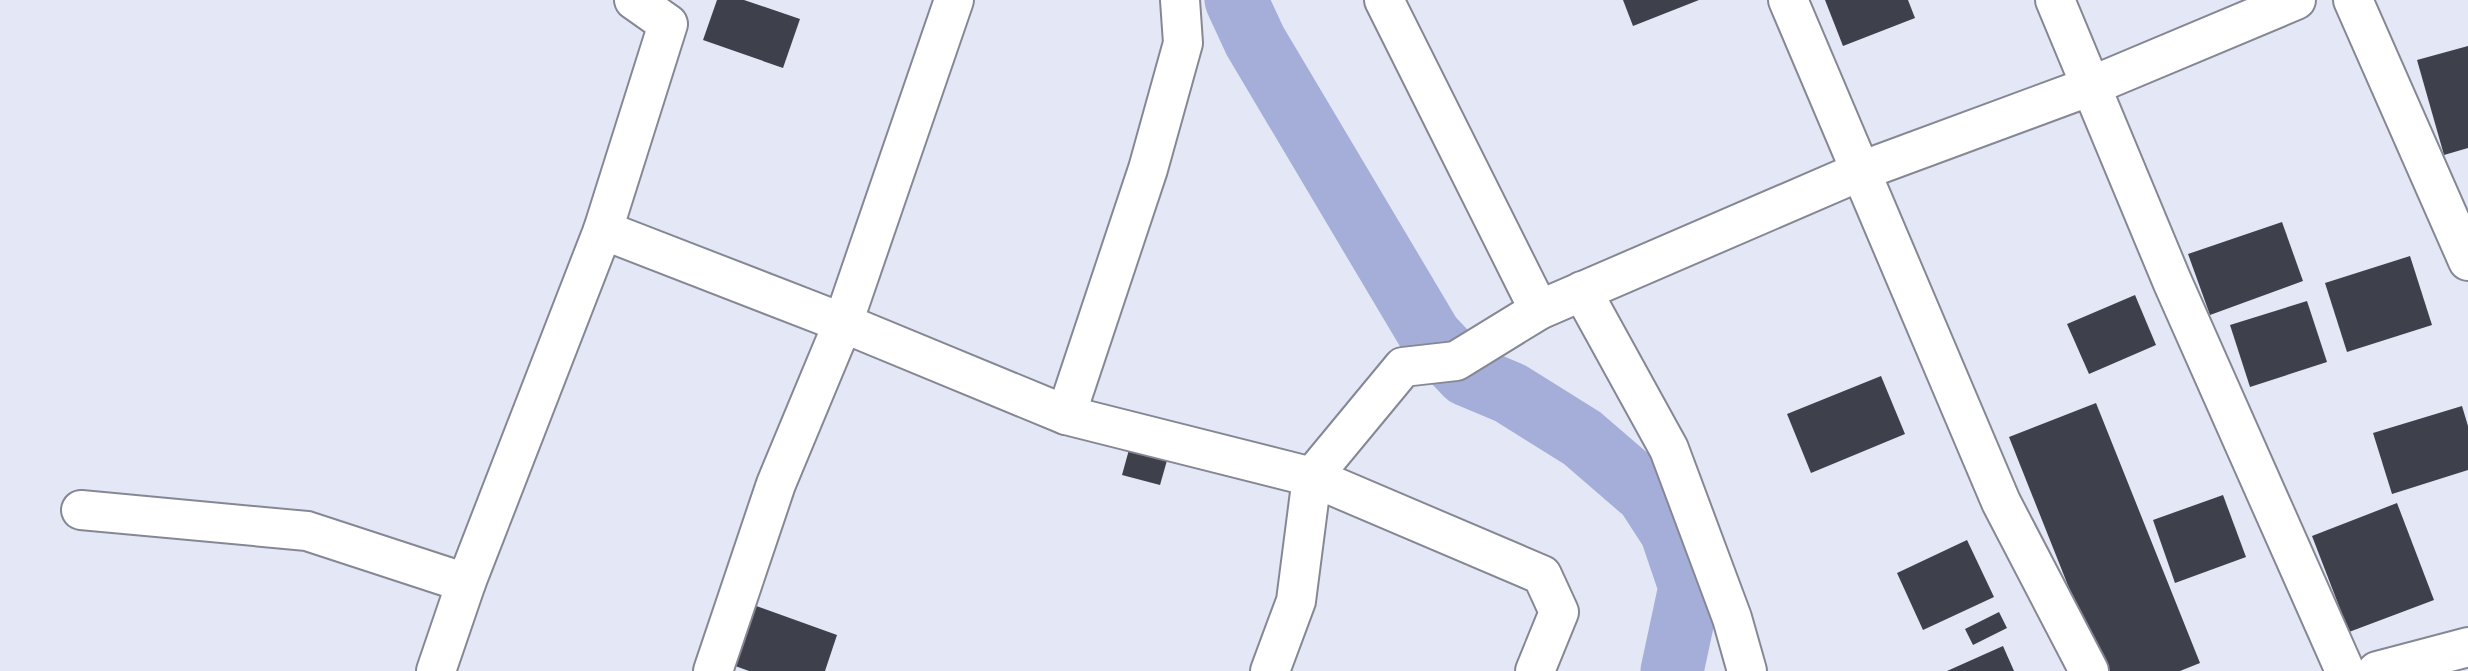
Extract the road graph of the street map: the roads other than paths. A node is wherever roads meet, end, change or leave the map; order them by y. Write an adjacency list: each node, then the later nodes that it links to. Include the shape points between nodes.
1 (634, 0): 9 (street)
2 (954, 0): 16 (street)
3 (1180, 0): 17 (street, via 1183,43 1148,169)
4 (1384, 0): 15 (street)
5 (1788, 0): 11 (street)
6 (2055, 0): 10 (street)
7 (2296, 0): 10 (street)
8 (2353, 0): 13 (street)
9 (672, 12): 12 (street)
10 (2091, 86): 11 (street); 28 (street)
11 (1861, 171): 14 (street); 27 (street, via 2001,502)
12 (603, 230): 16 (street); 20 (street)
13 (2468, 261)
14 (1583, 291): 15 (street); 26 (street, via 1669,449)
15 (1539, 310): 18 (street, via 1456,362 1403,367)
16 (843, 323): 17 (street); 23 (street, via 776,484)
17 (1066, 415): 18 (street)
18 (1312, 477): 24 (street, via 1296,601); 25 (street, via 1542,575 1559,612)
19 (81, 509): 20 (street, via 307,531)
20 (466, 583): 22 (street)
21 (2467, 649): 29 (street)
22 (436, 671)
23 (713, 671)
24 (1270, 671)
25 (1535, 671)
26 (1747, 671)
27 (2089, 671)
28 (2345, 671)
29 (2377, 671)

